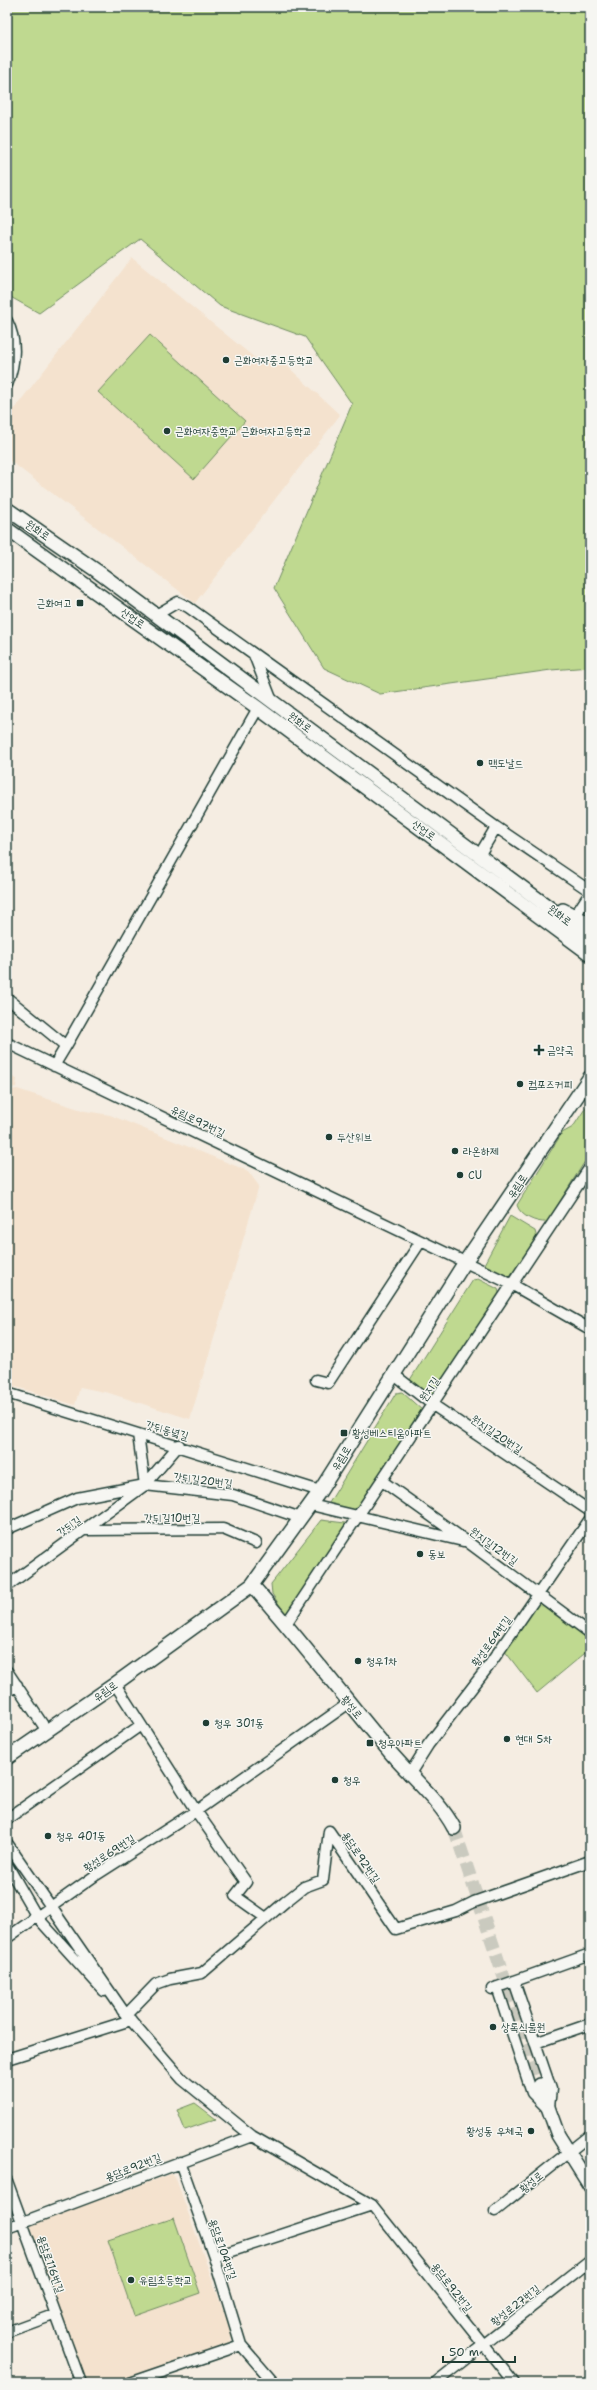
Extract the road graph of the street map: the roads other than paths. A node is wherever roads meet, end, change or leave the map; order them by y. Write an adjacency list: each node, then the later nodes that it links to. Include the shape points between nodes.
1 (7, 321): 2 (street, via 12,331 15,351)
2 (7, 385)
3 (7, 509): 5 (street, 원화로)
4 (7, 529): 8 (street, 산업로)
5 (156, 615): 6 (street, via 178,602); 7 (street, 원화로)
6 (254, 654): 7 (street); 9 (street)
7 (272, 701): 10 (street, 원화로)
8 (258, 708): 16 (street, 산업로); 19 (street)
9 (496, 827): 10 (street); 12 (street)
10 (480, 854): 11 (street, 원화로)
11 (512, 878): 13 (street); 15 (street, 원화로)
12 (590, 892): 13 (street)
13 (575, 916): 14 (street)
14 (590, 924)
15 (590, 938)
16 (590, 954)
17 (7, 998): 19 (street)
18 (7, 1043): 20 (street, 유림로97번길)
19 (66, 1046): 20 (street)
20 (54, 1066): 23 (street, 유림로97번길)
21 (590, 1077): 24 (street, 유림로)
22 (590, 1167): 25 (street, 원지길)
23 (421, 1241): 24 (street, 유림로97번길); 28 (street, via 328,1383)
24 (465, 1262): 25 (street, 유림로97번길); 27 (street, 유림로)
25 (514, 1285): 26 (street, 유림로97번길); 30 (street, 원지길)
26 (590, 1329)
27 (392, 1374): 30 (street, 원지길20번길); 35 (street, 유림로)
28 (316, 1380)
29 (7, 1393): 31 (street, 갓뒤동녘길)
30 (433, 1405): 33 (street, 원지길); 37 (street, 원지길20번길)
31 (138, 1434): 32 (street, 갓뒤동녘길); 34 (street)
32 (179, 1446): 34 (street, 갓뒤길20번길); 35 (street, 갓뒤동녘길)
33 (382, 1481): 38 (street, 원지길); 44 (street, 원지길12번길)
34 (146, 1485): 39 (street, 갓뒤길20번길, via 233,1495); 41 (street, 갓뒤길20번길, via 77,1498); 42 (street, 갓뒤길)
35 (320, 1491): 36 (street, 유림로)
36 (311, 1505): 38 (street); 39 (street, 유림로)
37 (590, 1511)
38 (358, 1516): 44 (street); 48 (street, 원지길)
39 (301, 1518): 45 (street, 유림로)
40 (590, 1519): 47 (street, 황성로64번길)
41 (7, 1529)
42 (85, 1530): 43 (street, 갓뒤길10번길, via 223,1529); 46 (street, 갓뒤길)
43 (256, 1543)
44 (469, 1543): 47 (street, 원지길12번길)
45 (252, 1585): 48 (street, 황성로); 51 (street, 유림로)
46 (7, 1586)
47 (539, 1594): 49 (street, 원지길12번길); 58 (street, 황성로64번길, via 488,1667 428,1745)
48 (286, 1624): 54 (street, 황성로)
49 (590, 1633)
50 (7, 1671): 52 (street)
51 (115, 1684): 55 (street); 56 (street, 유림로)
52 (17, 1685): 53 (street); 56 (street)
53 (7, 1692)
54 (349, 1703): 58 (street, 황성로); 59 (street, 황성로69번길)
55 (141, 1725): 59 (street); 60 (street)
56 (47, 1731): 57 (street, 유림로)
57 (7, 1758)
58 (409, 1775): 61 (street, 황성로, via 448,1817)
59 (196, 1811): 65 (street, 황성로69번길); 67 (street, via 246,1882 235,1896)
60 (7, 1819)
61 (454, 1828)
62 (7, 1843): 65 (street, 용담로92번길)
63 (590, 1861): 67 (street, 용담로92번길, via 474,1902 456,1911 396,1929 329,1831 323,1880 304,1887)
64 (7, 1865): 66 (street)
65 (52, 1906): 66 (street, 황성로69번길); 71 (street, 용담로92번길)
66 (37, 1917): 68 (street, 황성로69번길); 71 (street)
67 (266, 1918): 71 (street, 용담로92번길, via 202,1972 156,1984)
68 (7, 1938)
69 (590, 1954): 70 (street)
70 (514, 1981): 73 (street); 76 (street, via 495,1988 532,2093)
71 (129, 2017): 74 (street, 용담로92번길); 78 (street, 용담로92번길, via 182,2079)
72 (590, 2024): 73 (street)
73 (535, 2043): 76 (street, via 551,2089)
74 (7, 2059)
75 (540, 2085): 76 (street)
76 (549, 2110): 79 (street, via 558,2136)
77 (590, 2135): 79 (street, 황성로)
78 (252, 2136): 80 (street, 용담로92번길); 83 (street, 용담로92번길)
79 (568, 2153): 82 (street); 84 (street, 황성로)
80 (180, 2162): 85 (street, 용담로92번길); 87 (street, 용담로104번길)
81 (7, 2180): 85 (street, 용담로116번길)
82 (590, 2186)
83 (372, 2205): 87 (street); 92 (street, 용담로92번길)
84 (495, 2211)
85 (24, 2222): 86 (street); 89 (street, 용담로116번길)
86 (7, 2228)
87 (214, 2257): 91 (street, 용담로104번길)
88 (590, 2261): 92 (street, 황성로27번길)
89 (56, 2314): 90 (street); 93 (street, 용담로116번길)
90 (7, 2332)
91 (241, 2344): 94 (street); 95 (street, 용담로104번길)
92 (483, 2345): 96 (street, 황성로27번길); 97 (street, 용담로92번길)
93 (81, 2383)
94 (130, 2383)
95 (274, 2383)
96 (435, 2383)
97 (514, 2383)

